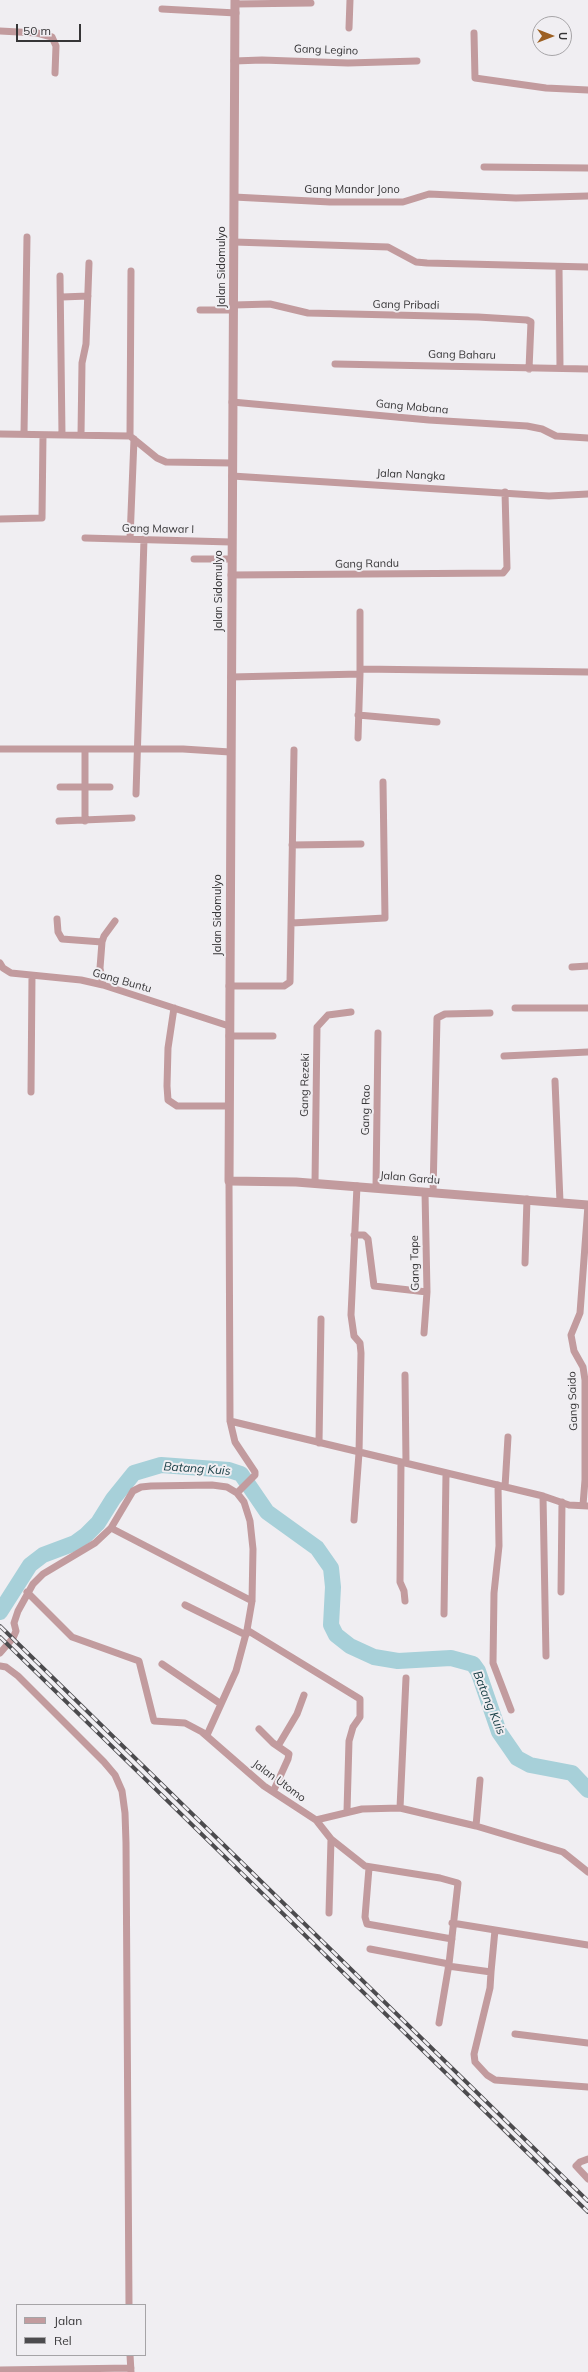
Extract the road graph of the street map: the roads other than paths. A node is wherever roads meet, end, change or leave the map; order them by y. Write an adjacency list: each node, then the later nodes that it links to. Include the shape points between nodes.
1 (350, 0): 5 (street)
2 (311, 3): 3 (street)
3 (236, 5): 4 (street); 8 (street, Jalan Sidomulyo)
4 (162, 9)
5 (349, 28)
6 (0, 31): 10 (street, via 37,32 52,37 56,46)
7 (474, 33): 11 (street, via 475,78 546,88)
8 (234, 61): 9 (street, Gang Legino); 15 (street, Jalan Sidomulyo)
9 (417, 61)
10 (55, 73)
11 (588, 90)
12 (484, 167): 13 (street)
13 (588, 168)
14 (588, 196): 15 (street, Gang Mandor Jono, via 516,198 429,194 403,202)
15 (234, 197): 17 (street, Jalan Sidomulyo)
16 (27, 237): 33 (street)
17 (234, 242): 19 (street, via 382,247 394,249 416,262); 25 (street, Jalan Sidomulyo)
18 (89, 263): 23 (street)
19 (559, 267): 20 (street); 28 (street)
20 (588, 267)
21 (131, 271): 37 (street)
22 (60, 276): 24 (street)
23 (88, 296): 24 (street); 36 (street, via 86,344 82,363)
24 (62, 297): 35 (street)
25 (234, 307): 26 (street); 29 (street, Gang Pribadi, via 270,304 308,313 527,320 531,322); 31 (street, Jalan Sidomulyo)
26 (200, 310)
27 (335, 364): 29 (street, Gang Baharu)
28 (560, 367): 29 (street, Gang Baharu); 30 (street, Gang Baharu)
29 (529, 369)
30 (588, 369)
31 (232, 402): 38 (street, Gang Mabana, via 527,426 542,429 556,436); 39 (street, Jalan Sidomulyo)
32 (0, 434): 33 (street)
33 (24, 434): 34 (street)
34 (43, 435): 35 (street); 43 (street, via 42,518)
35 (62, 435): 36 (street)
36 (81, 435): 37 (street)
37 (132, 438): 39 (street, via 166,462); 46 (street)
38 (588, 438)
39 (232, 463): 40 (street, Jalan Sidomulyo)
40 (232, 476): 41 (street, Jalan Nangka); 47 (street, Jalan Sidomulyo)
41 (505, 492): 42 (street, Jalan Nangka, via 550,496); 50 (street, Gang Randu, via 507,568 503,573)
42 (588, 494)
43 (0, 519)
44 (85, 538): 46 (street, Gang Mawar I)
45 (144, 539): 46 (street, Gang Mawar I); 47 (street, Gang Mawar I); 59 (street)
46 (130, 540)
47 (232, 542): 49 (street, Jalan Sidomulyo)
48 (194, 559): 49 (street)
49 (232, 560): 50 (street, Jalan Sidomulyo)
50 (231, 575): 54 (street, Jalan Sidomulyo)
51 (360, 612): 52 (street)
52 (360, 672): 53 (street); 54 (street); 55 (street)
53 (588, 672)
54 (231, 677): 62 (street, Jalan Sidomulyo)
55 (358, 715): 56 (street); 57 (street)
56 (437, 722)
57 (358, 738)
58 (0, 749): 60 (street)
59 (137, 749): 60 (street); 62 (street); 67 (street)
60 (85, 750): 64 (street)
61 (294, 750): 72 (street)
62 (230, 752): 82 (street, Jalan Sidomulyo)
63 (383, 782): 75 (street, via 384,918)
64 (85, 786): 65 (street); 66 (street); 70 (street)
65 (60, 787)
66 (110, 787)
67 (136, 794)
68 (132, 818): 70 (street)
69 (59, 821): 70 (street)
70 (85, 821)
71 (361, 844): 72 (street)
72 (292, 845): 75 (street)
73 (57, 919): 76 (street, via 58,932 62,939)
74 (116, 921): 76 (street)
75 (292, 923): 82 (street, via 288,984)
76 (102, 942): 81 (street, via 100,968)
77 (0, 963): 80 (street, Gang Buntu, via 6,972)
78 (588, 966): 79 (street)
79 (572, 967)
80 (32, 976): 81 (street, Gang Buntu, via 81,980); 95 (street)
81 (103, 985): 83 (street, Gang Buntu)
82 (229, 986): 88 (street, Jalan Sidomulyo)
83 (174, 1008): 88 (street, Gang Buntu); 96 (street, via 167,1074 167,1095 171,1104)
84 (515, 1008): 85 (street)
85 (588, 1008)
86 (351, 1012): 98 (street, Gang Rezeki, via 328,1015 317,1027)
87 (490, 1013): 101 (street, Gang Tape, via 445,1014 437,1018)
88 (229, 1026): 90 (street, Jalan Sidomulyo)
89 (378, 1033): 100 (street, Gang Rao)
90 (229, 1036): 91 (street); 96 (street, Jalan Sidomulyo)
91 (273, 1036)
92 (588, 1052): 93 (street)
93 (504, 1056)
94 (555, 1081): 103 (street)
95 (31, 1092)
96 (229, 1106): 97 (street, Jalan Sidomulyo)
97 (229, 1181): 98 (street, Jalan Gardu); 111 (street)
98 (315, 1183): 99 (street, Jalan Gardu)
99 (357, 1186): 100 (street, Jalan Gardu); 105 (street)
100 (376, 1187): 101 (street, Jalan Gardu)
101 (429, 1192): 102 (street, Jalan Gardu); 107 (street, Gang Tape)
102 (527, 1199): 103 (street, Jalan Gardu); 106 (street)
103 (560, 1202): 104 (street, Jalan Gardu)
104 (588, 1204): 121 (street, Gang Saido, via 580,1313 571,1334 574,1351 584,1373)
105 (354, 1235): 107 (street, via 364,1235 368,1240 374,1286); 114 (street, via 351,1315 354,1336 361,1346)
106 (525, 1263)
107 (427, 1292): 109 (street, Gang Tape)
108 (321, 1319): 113 (street)
109 (424, 1333)
110 (405, 1374): 115 (street)
111 (230, 1421): 113 (street); 118 (street, via 235,1442 255,1475)
112 (508, 1437): 117 (street)
113 (319, 1443): 114 (street)
114 (359, 1453): 115 (street); 122 (street)
115 (404, 1463): 116 (street); 126 (street, via 400,1582)
116 (446, 1473): 117 (street); 129 (street)
117 (501, 1486): 119 (street); 138 (street, via 494,1594 493,1663)
118 (238, 1493): 123 (street, via 227,1487 212,1485 141,1487 133,1491); 127 (street, via 250,1521 253,1550)
119 (543, 1496): 120 (street); 132 (street)
120 (562, 1502): 121 (street, via 569,1505); 125 (street)
121 (585, 1505)
122 (354, 1520)
123 (111, 1528): 124 (street, via 82,1553 43,1574); 127 (street)
124 (27, 1592): 131 (street, via 14,1622 16,1632); 140 (street, Jalan Utomo, via 72,1637 139,1661 154,1721 185,1723)
125 (561, 1592)
126 (405, 1600)
127 (252, 1601): 130 (street)
128 (185, 1605): 130 (street)
129 (444, 1614)
130 (246, 1633): 137 (street, via 236,1671); 145 (street, via 360,1699 360,1717 349,1741)
131 (0, 1654)
132 (546, 1656)
133 (162, 1664): 137 (street)
134 (0, 1666): 165 (street, via 6,1667 18,1676 104,1762 116,1775 122,1791 126,1843)
135 (406, 1678): 144 (street)
136 (304, 1695): 141 (street, via 297,1714)
137 (221, 1704): 140 (street)
138 (511, 1710)
139 (259, 1729): 141 (street)
140 (207, 1736): 143 (street, Jalan Utomo)
141 (278, 1746): 143 (street, via 289,1756)
142 (480, 1780): 147 (street)
143 (273, 1792): 146 (street, Jalan Utomo)
144 (400, 1808): 145 (street, via 362,1808); 147 (street)
145 (347, 1811): 146 (street)
146 (316, 1820): 148 (street, Jalan Utomo)
147 (476, 1826): 150 (street, via 563,1852)
148 (331, 1839): 149 (street, Jalan Utomo); 151 (street)
149 (369, 1868): 152 (street, via 457,1882 459,1887); 154 (street, via 367,1924)
150 (588, 1872)
151 (329, 1913)
152 (452, 1923): 153 (street); 154 (street)
153 (495, 1930): 155 (street); 158 (street)
154 (452, 1939): 157 (street)
155 (588, 1945)
156 (370, 1949): 157 (street)
157 (448, 1965): 158 (street); 159 (street)
158 (491, 1972): 162 (street, via 490,1988 474,2054 478,2066 491,2079 496,2080)
159 (439, 2024)
160 (515, 2034): 161 (street)
161 (588, 2043)
162 (588, 2087)
163 (588, 2159): 164 (street, via 577,2163 576,2166)
164 (588, 2179)
165 (129, 2304)
166 (130, 2356): 168 (street)
167 (0, 2370): 168 (street)
168 (131, 2370)

